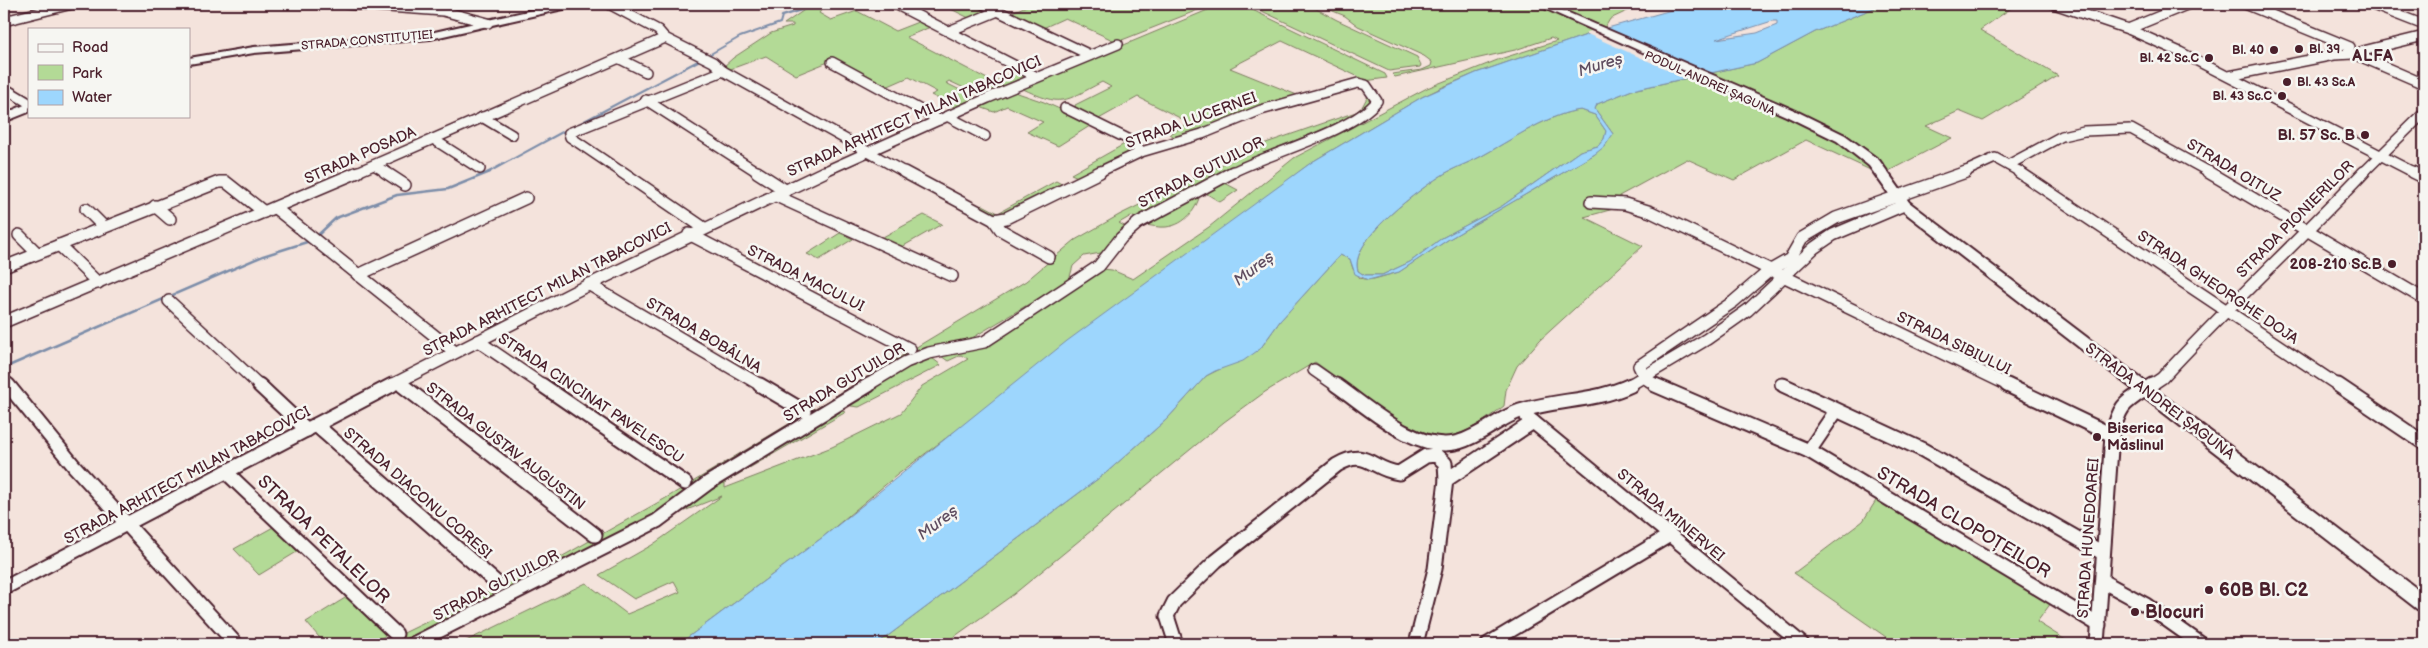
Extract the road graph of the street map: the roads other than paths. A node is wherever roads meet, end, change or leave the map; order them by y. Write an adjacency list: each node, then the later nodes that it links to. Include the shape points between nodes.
1 (72, 4): 12 (street)
2 (347, 4): 15 (street, via 442,12)
3 (572, 4): 15 (street, STRADA CONSTITUȚIEI)
4 (609, 4): 20 (street, via 658,30)
5 (895, 4): 18 (street)
6 (983, 4): 13 (street)
7 (1534, 4): 56 (street, PODUL ANDREI ȘAGUNA, via 1841,138 1868,157)
8 (2054, 4): 17 (street)
9 (2189, 4): 17 (street)
10 (2245, 4): 22 (street)
11 (2370, 4): 16 (street)
12 (55, 6): 14 (street)
13 (998, 11): 18 (street); 23 (street)
14 (4, 21)
15 (488, 23): 25 (street, STRADA CONSTITUȚIEI, via 415,38 254,50)
16 (2424, 26)
17 (2128, 29): 29 (street)
18 (949, 31): 30 (street)
19 (2424, 36): 22 (street)
20 (665, 38): 24 (street, STRADA POSADA); 27 (street, via 712,62)
21 (1118, 44): 23 (street, STRADA ARHITECT MILAN TABACOVICI)
22 (2354, 51): 29 (street); 31 (street)
23 (1090, 54): 30 (street, STRADA ARHITECT MILAN TABACOVICI)
24 (620, 59): 28 (street); 39 (street, STRADA POSADA)
25 (190, 61)
26 (832, 62): 41 (street)
27 (722, 71): 34 (street); 45 (street)
28 (646, 72)
29 (2229, 76): 47 (street)
30 (1037, 77): 41 (street, STRADA ARHITECT MILAN TABACOVICI)
31 (2424, 84)
32 (1368, 87): 46 (street, STRADA LUCERNEI, via 1354,84 1302,97 1202,134); 114 (street, STRADA GUTUILOR, via 1377,101 1362,116 1248,164 1138,223 1121,238 1099,266 984,342 929,353 906,362 708,484 657,520)
33 (4, 88): 35 (street)
34 (646, 100): 53 (street); 65 (street, via 569,133 570,137)
35 (28, 104)
36 (28, 106): 40 (street)
37 (1065, 108): 46 (street, via 1130,140)
38 (2424, 113): 47 (street, STRADA PIONIERILOR)
39 (482, 117): 42 (street); 44 (street, STRADA POSADA)
40 (4, 118)
41 (943, 118): 43 (street); 45 (street, STRADA ARHITECT MILAN TABACOVICI)
42 (512, 135)
43 (985, 136)
44 (433, 139): 48 (street, STRADA POSADA); 50 (street)
45 (866, 152): 53 (street, STRADA ARHITECT MILAN TABACOVICI); 63 (street)
46 (1141, 152): 63 (street, STRADA LUCERNEI, via 1006,218)
47 (2380, 155): 51 (street); 66 (street, STRADA PIONIERILOR)
48 (374, 165): 52 (street); 59 (street, STRADA POSADA)
49 (2008, 165): 56 (street, STRADA GHEORGHE DOJA, via 1995,158); 66 (street, STRADA OITUZ, via 2074,132 2131,129); 81 (street, STRADA GHEORGHE DOJA)
50 (480, 168)
51 (2424, 178)
52 (404, 185)
53 (786, 190): 54 (street, STRADA ARHITECT MILAN TABACOVICI)
54 (774, 195): 65 (street, STRADA ARHITECT MILAN TABACOVICI); 75 (street)
55 (526, 198): 74 (street)
56 (1901, 201): 73 (street, via 1871,204 1836,218 1802,238 1790,259); 76 (street, via 1833,235 1814,248); 91 (street, STRADA ANDREI ȘAGUNA)
57 (1591, 202): 73 (street, STRADA SIBIULUI, via 1625,204 1651,212)
58 (155, 206): 61 (street, via 226,182); 62 (street); 64 (street)
59 (275, 208): 61 (street, STRADA POSADA); 74 (street)
60 (86, 210): 64 (street)
61 (264, 212): 77 (street, STRADA POSADA)
62 (170, 219)
63 (994, 220): 71 (street, via 1001,230)
64 (104, 227): 69 (street)
65 (704, 228): 67 (street, STRADA ARHITECT MILAN TABACOVICI)
66 (2308, 231): 79 (street, STRADA OITUZ); 81 (street, STRADA PIONIERILOR)
67 (689, 234): 78 (street, STRADA ARHITECT MILAN TABACOVICI); 84 (street, STRADA MACULUI)
68 (19, 235): 70 (street)
69 (59, 245): 70 (street); 77 (street)
70 (37, 253): 72 (street)
71 (1049, 257)
72 (4, 267)
73 (1769, 271): 76 (street, STRADA SIBIULUI); 87 (street, via 1733,302 1639,366)
74 (358, 275): 85 (street)
75 (952, 276)
76 (1783, 278): 87 (street, via 1748,310 1708,339); 97 (street, STRADA SIBIULUI)
77 (98, 283): 82 (street, STRADA POSADA)
78 (588, 284): 83 (street, STRADA ARHITECT MILAN TABACOVICI); 92 (street, STRADA BOBÂLNA)
79 (2424, 299)
80 (169, 301): 96 (street, STRADA DIACONU CORESI)
81 (2225, 310): 91 (street, STRADA PIONIERILOR, via 2162,378); 98 (street, STRADA GHEORGHE DOJA)
82 (4, 322)
83 (478, 340): 85 (street, STRADA ARHITECT MILAN TABACOVICI); 101 (street, STRADA CINCINAT PAVELESCU)
84 (910, 349)
85 (455, 352): 89 (street, STRADA ARHITECT MILAN TABACOVICI)
86 (1314, 370): 93 (street, via 1389,423 1423,442 1433,444 1459,442)
87 (1645, 378): 93 (street, via 1616,392); 99 (street, STRADA CLOPOȚEILOR)
88 (4, 380): 103 (street)
89 (398, 382): 96 (street, STRADA ARHITECT MILAN TABACOVICI); 104 (street, STRADA GUSTAV AUGUSTIN)
90 (1780, 384): 94 (street)
91 (2146, 389): 97 (street, STRADA HUNEDOAREI, via 2121,408 2114,420); 110 (street, STRADA ANDREI ȘAGUNA)
92 (804, 411)
93 (1520, 411): 95 (street, STRADA MINERVEI)
94 (1836, 411): 99 (street); 106 (street, via 1923,450)
95 (1533, 422): 102 (street); 105 (street, STRADA MINERVEI)
96 (311, 428): 100 (street, STRADA ARHITECT MILAN TABACOVICI); 108 (street, STRADA DIACONU CORESI)
97 (2112, 435): 106 (street, STRADA HUNEDOAREI)
98 (2424, 443)
99 (1809, 451): 111 (street, STRADA CLOPOȚEILOR)
100 (226, 472): 103 (street, STRADA ARHITECT MILAN TABACOVICI); 112 (street, STRADA PETALELOR)
101 (685, 483)
102 (1445, 484): 115 (street, via 1445,463 1436,455 1426,456 1399,473 1385,471 1362,458 1345,460 1207,570 1173,603 1167,616); 116 (street, via 1435,569)
103 (126, 524): 109 (street, STRADA ARHITECT MILAN TABACOVICI); 113 (street)
104 (596, 535)
105 (1670, 535): 117 (street); 118 (street, STRADA MINERVEI)
106 (2103, 553): 107 (street, STRADA HUNEDOAREI)
107 (2102, 581): 111 (street, STRADA HUNEDOAREI); 120 (street, via 2146,605)
108 (499, 585)
109 (4, 588)
110 (2424, 604)
111 (2099, 625): 119 (street, STRADA HUNEDOAREI)
112 (396, 634)
113 (236, 644)
114 (413, 644)
115 (1176, 644)
116 (1416, 644)
117 (1488, 644)
118 (1802, 644)
119 (2097, 644)
120 (2201, 644)

